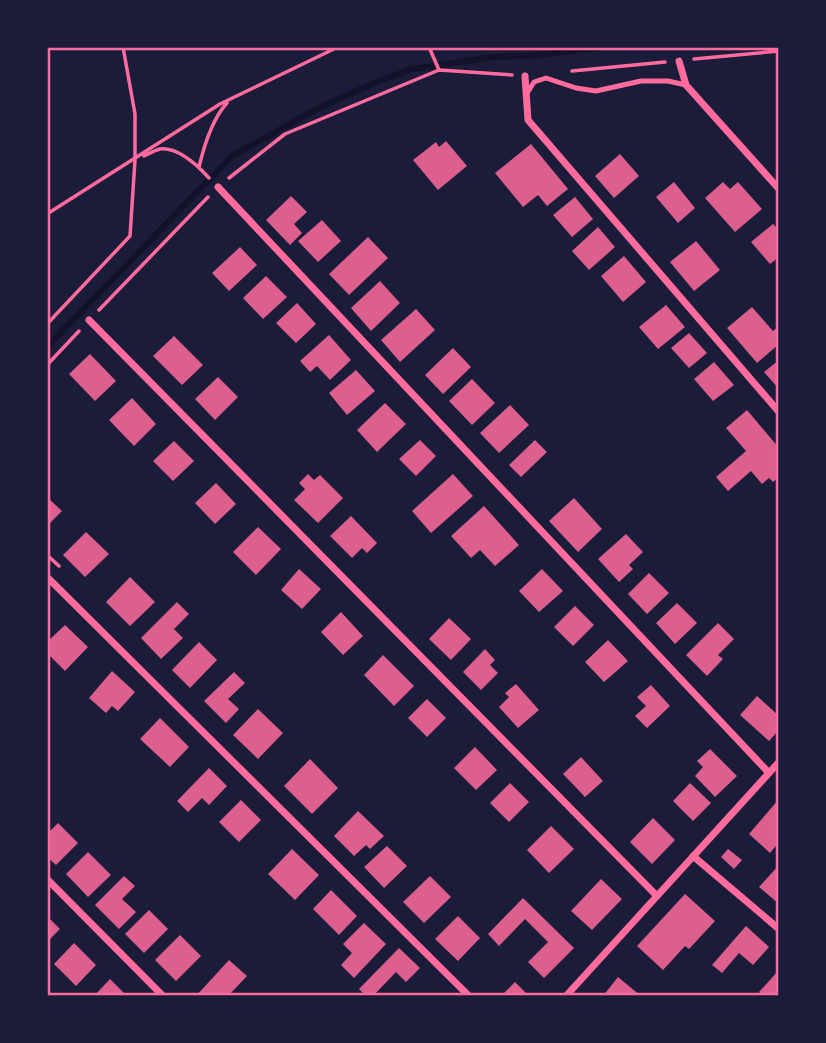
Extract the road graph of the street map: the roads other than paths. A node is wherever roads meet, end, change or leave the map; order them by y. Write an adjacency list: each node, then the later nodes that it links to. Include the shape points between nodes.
1 (679, 61): 3 (street)
2 (525, 76): 4 (street)
3 (686, 85): 4 (lane, via 641,81 596,91 546,78 534,82); 6 (street)
4 (526, 96): 8 (street, via 528,120)
5 (218, 187): 11 (street)
6 (779, 189)
7 (89, 320): 14 (street)
8 (779, 412)
9 (47, 577): 17 (street)
10 (779, 762): 11 (street)
11 (769, 773): 12 (street)
12 (693, 856): 14 (street); 15 (street)
13 (47, 879): 16 (street)
14 (656, 895): 18 (street)
15 (779, 929)
16 (163, 996)
17 (469, 996)
18 (566, 996)

